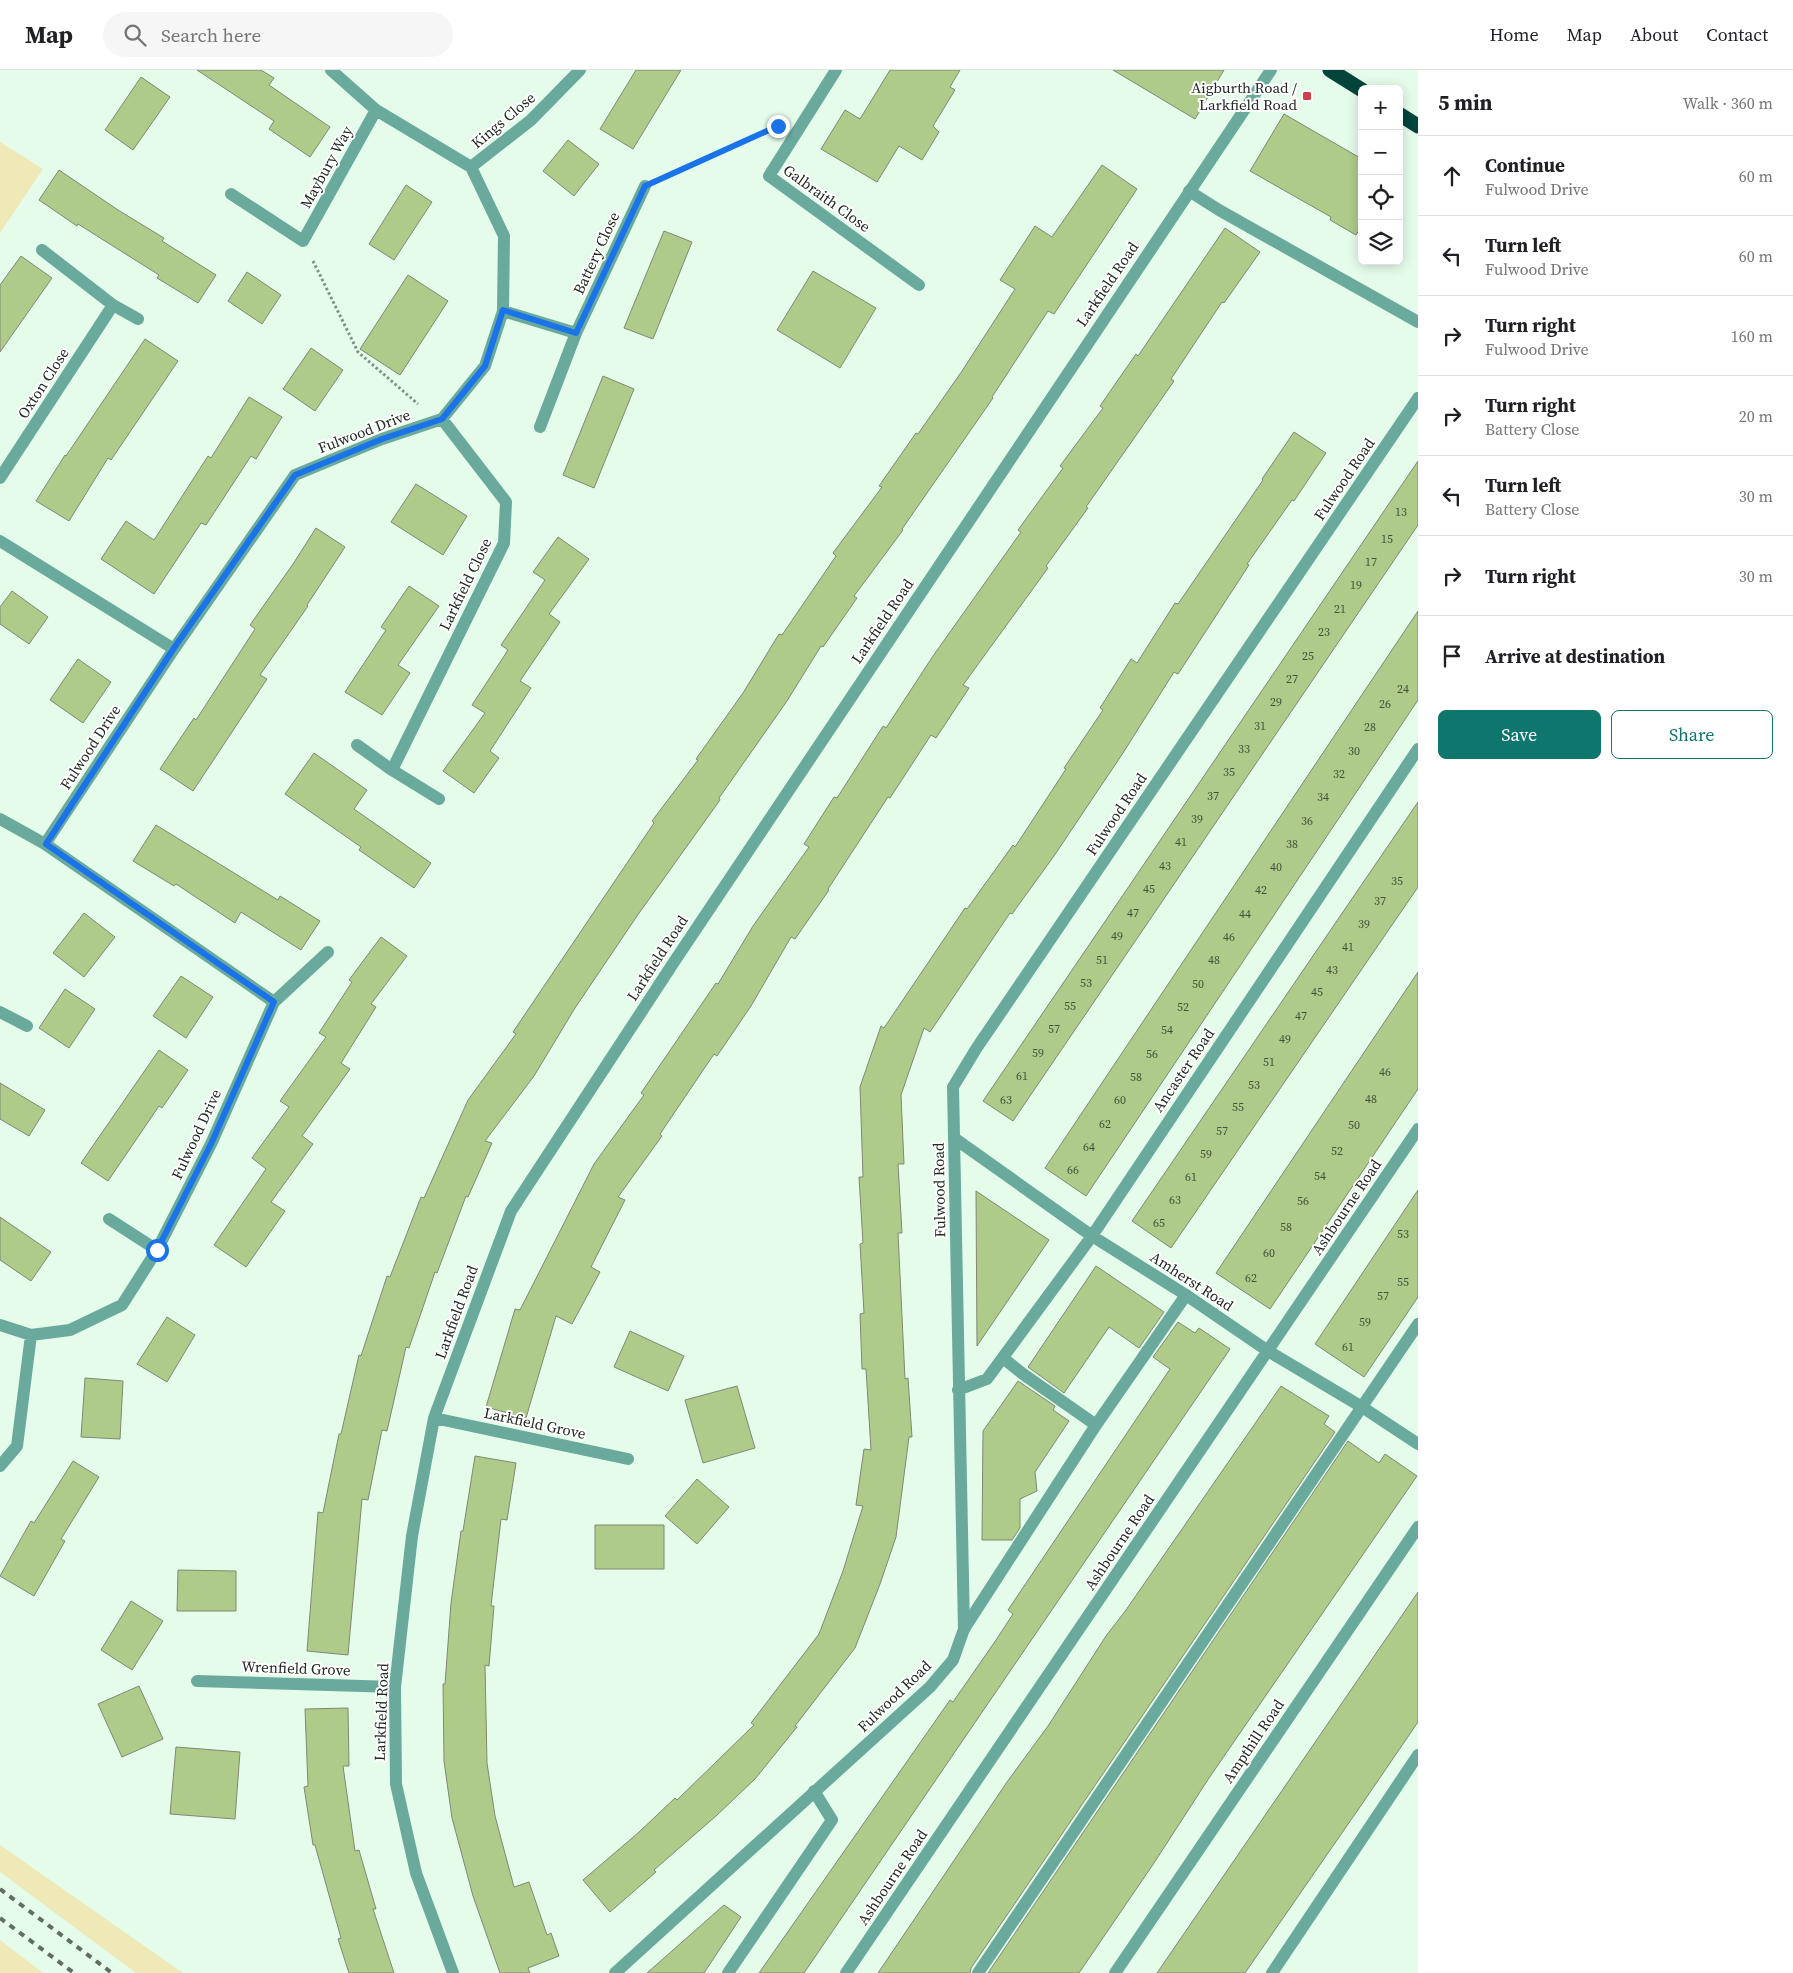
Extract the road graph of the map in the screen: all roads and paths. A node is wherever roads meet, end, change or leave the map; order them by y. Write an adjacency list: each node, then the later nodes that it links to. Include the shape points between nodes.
1 (331, 70): 7 (street)
2 (836, 70): 17 (street, Galbraith Close, via 769,176)
3 (1271, 70): 13 (street, Larkfield Road)
4 (1330, 70): 6 (highway)
5 (575, 72): 11 (street, Kings Close, via 531,120)
6 (1358, 88)
7 (376, 110): 11 (street); 15 (street, Maybury Way)
8 (1403, 117): 10 (highway)
9 (778, 126): 12 (path)
10 (1418, 126)
11 (470, 167): 19 (street, via 504,236)
12 (645, 186): 22 (street, Battery Close)
13 (1189, 191): 21 (street); 52 (street, Larkfield Road, via 510,1211)
14 (230, 194): 15 (street)
15 (304, 241): 24 (path, via 358,352 422,408)
16 (42, 250): 18 (street)
17 (919, 285)
18 (113, 305): 20 (street); 26 (street, Oxton Close)
19 (503, 310): 22 (street); 24 (street, via 485,366)
20 (138, 319)
21 (1418, 322)
22 (576, 333): 25 (street, Battery Close)
23 (1418, 398): 40 (street, Fulwood Road, via 976,1049 953,1087)
24 (442, 419): 28 (street, Fulwood Drive, via 382,439 295,475); 31 (street, Larkfield Close, via 506,502 504,543)
25 (540, 427)
26 (0, 478)
27 (0, 541): 28 (street)
28 (174, 648): 34 (street, Fulwood Drive)
29 (357, 745): 31 (street)
30 (1418, 749): 42 (street, Ancaster Road)
31 (392, 770): 32 (street)
32 (438, 799)
33 (0, 818): 34 (street)
34 (46, 844): 36 (street)
35 (328, 952): 36 (street, Fulwood Drive)
36 (274, 1002): 43 (street, Fulwood Drive, via 211,1144)
37 (0, 1012): 38 (street)
38 (27, 1026)
39 (1418, 1129): 48 (street, Ashbourne Road)
40 (954, 1138): 42 (street, Amherst Road); 50 (street, Fulwood Road)
41 (109, 1219): 43 (street)
42 (1092, 1236): 44 (street, Amherst Road); 49 (street, Ancaster Road)
43 (157, 1250): 47 (street, Fulwood Drive, via 122,1305 70,1330)
44 (1186, 1295): 48 (street, Amherst Road); 53 (street)
45 (1418, 1324): 51 (street)
46 (0, 1326): 47 (street, Fulwood Drive)
47 (31, 1335): 56 (street, via 17,1446)
48 (1268, 1352): 51 (street, Amherst Road); 66 (street, Ashbourne Road)
49 (1003, 1358): 50 (street, Ancaster Road, via 987,1379); 53 (street)
50 (958, 1390): 58 (street, Fulwood Road)
51 (1362, 1406): 54 (street, Amherst Road); 67 (street)
52 (434, 1418): 55 (street, Larkfield Grove); 60 (street, Larkfield Road, via 412,1536)
53 (1096, 1425): 58 (street)
54 (1418, 1444)
55 (628, 1459)
56 (0, 1466)
57 (1418, 1527): 68 (street, Ampthill Road)
58 (964, 1629): 62 (street, Fulwood Road, via 953,1660 930,1687)
59 (197, 1681): 60 (street, Wrenfield Grove)
60 (395, 1687): 63 (street, Larkfield Road, via 396,1784 416,1873)
61 (1418, 1755): 69 (street)
62 (814, 1791): 64 (street, Fulwood Road); 65 (street, via 832,1820)
63 (453, 1973)
64 (615, 1973)
65 (728, 1973)
66 (846, 1973)
67 (978, 1973)
68 (1115, 1973)
69 (1272, 1973)

